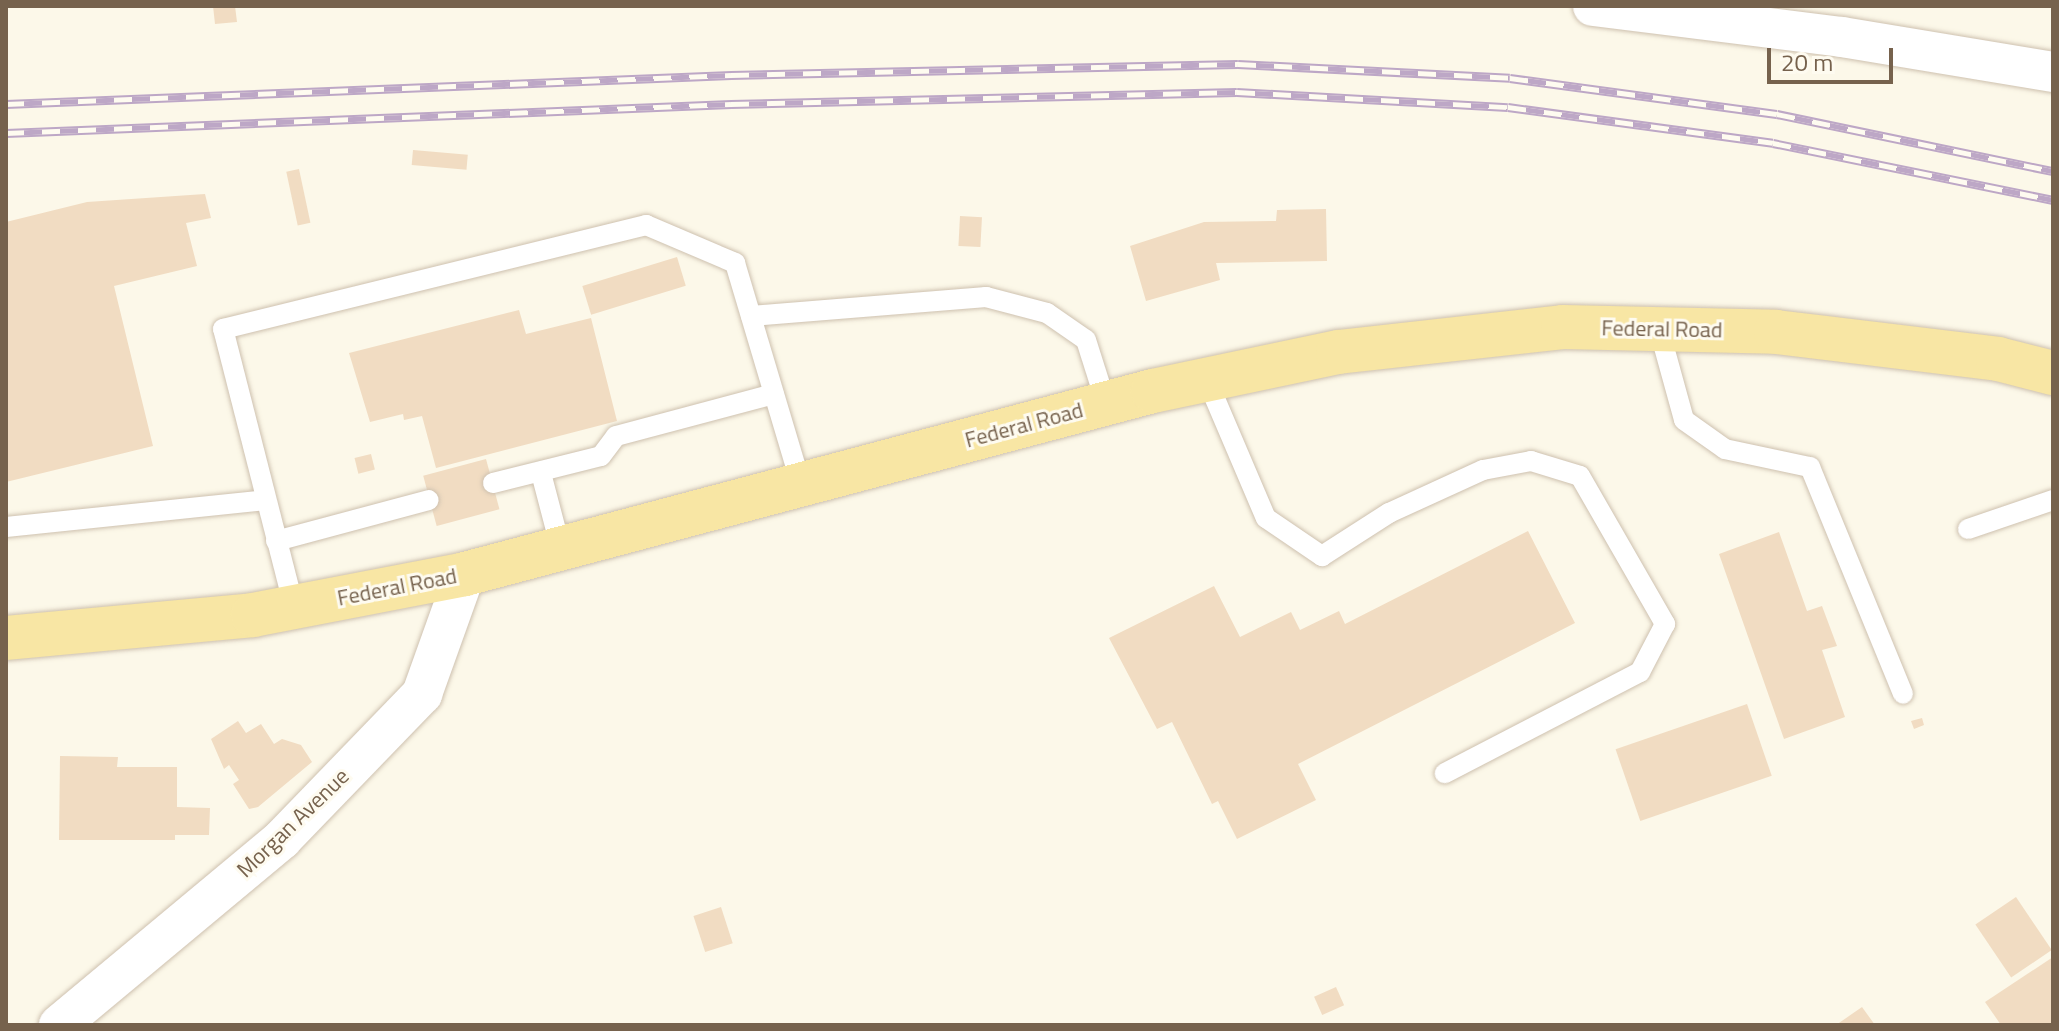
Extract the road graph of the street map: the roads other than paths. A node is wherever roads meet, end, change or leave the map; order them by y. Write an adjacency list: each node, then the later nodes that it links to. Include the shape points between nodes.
1 (1599, 6): 2 (street, via 1842,37)
2 (2053, 72)
3 (751, 316): 7 (lane); 8 (lane, via 986,297 1047,313 1086,340); 12 (lane, via 735,263 646,225 223,329)
4 (1659, 329): 5 (main road, Federal Road, via 1776,332 1998,359); 6 (main road, Federal Road, via 1563,327 1338,352); 22 (lane, via 1684,420 1725,449 1810,467)
5 (2053, 373)
6 (1207, 380): 8 (main road, Federal Road); 23 (lane, via 1266,518 1322,556 1389,513 1483,470 1531,461 1580,476 1665,624 1640,672)
7 (774, 394): 9 (lane, via 616,436 601,456); 11 (lane)
8 (1106, 403): 11 (main road, Federal Road)
9 (541, 473): 10 (lane); 18 (lane)
10 (493, 483)
11 (801, 484): 18 (main road, Federal Road)
12 (266, 500): 15 (lane); 17 (lane)
13 (429, 500): 17 (lane)
14 (2053, 500): 16 (lane)
15 (6, 527)
16 (1968, 529)
17 (276, 541): 20 (lane)
18 (561, 549): 19 (main road, Federal Road)
19 (465, 574): 20 (main road, Federal Road); 24 (street, Morgan Avenue, via 422,694 282,839)
20 (294, 607): 21 (main road, Federal Road)
21 (6, 638)
22 (1903, 694)
23 (1445, 773)
24 (59, 1025)

